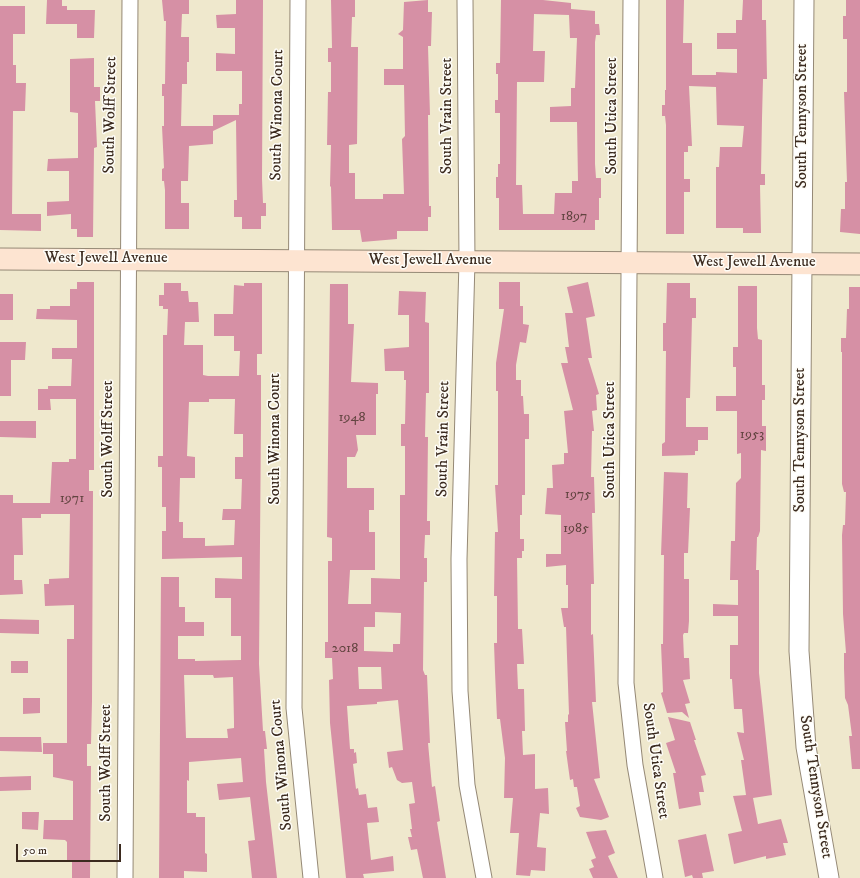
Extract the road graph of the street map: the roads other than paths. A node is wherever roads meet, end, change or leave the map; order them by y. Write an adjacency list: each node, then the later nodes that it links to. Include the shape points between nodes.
1 (130, 0): 7 (street, South Wolff Street)
2 (298, 0): 8 (street, South Winona Court)
3 (465, 0): 9 (street, South Vrain Street)
4 (631, 0): 10 (street, South Utica Street)
5 (804, 0): 11 (street, South Tennyson Street)
6 (0, 259): 7 (main road, West Jewell Avenue)
7 (127, 260): 8 (main road, West Jewell Avenue); 13 (street, South Wolff Street)
8 (295, 261): 9 (main road, West Jewell Avenue); 14 (street, South Winona Court, via 294,708)
9 (467, 261): 10 (main road, West Jewell Avenue); 15 (street, South Vrain Street, via 459,559 460,691 467,785)
10 (630, 263): 11 (main road, West Jewell Avenue); 16 (street, South Utica Street, via 626,683 635,765)
11 (802, 264): 12 (main road, West Jewell Avenue); 17 (street, South Tennyson Street, via 799,651 806,747)
12 (860, 264)
13 (125, 878)
14 (311, 878)
15 (484, 878)
16 (655, 878)
17 (829, 878)

